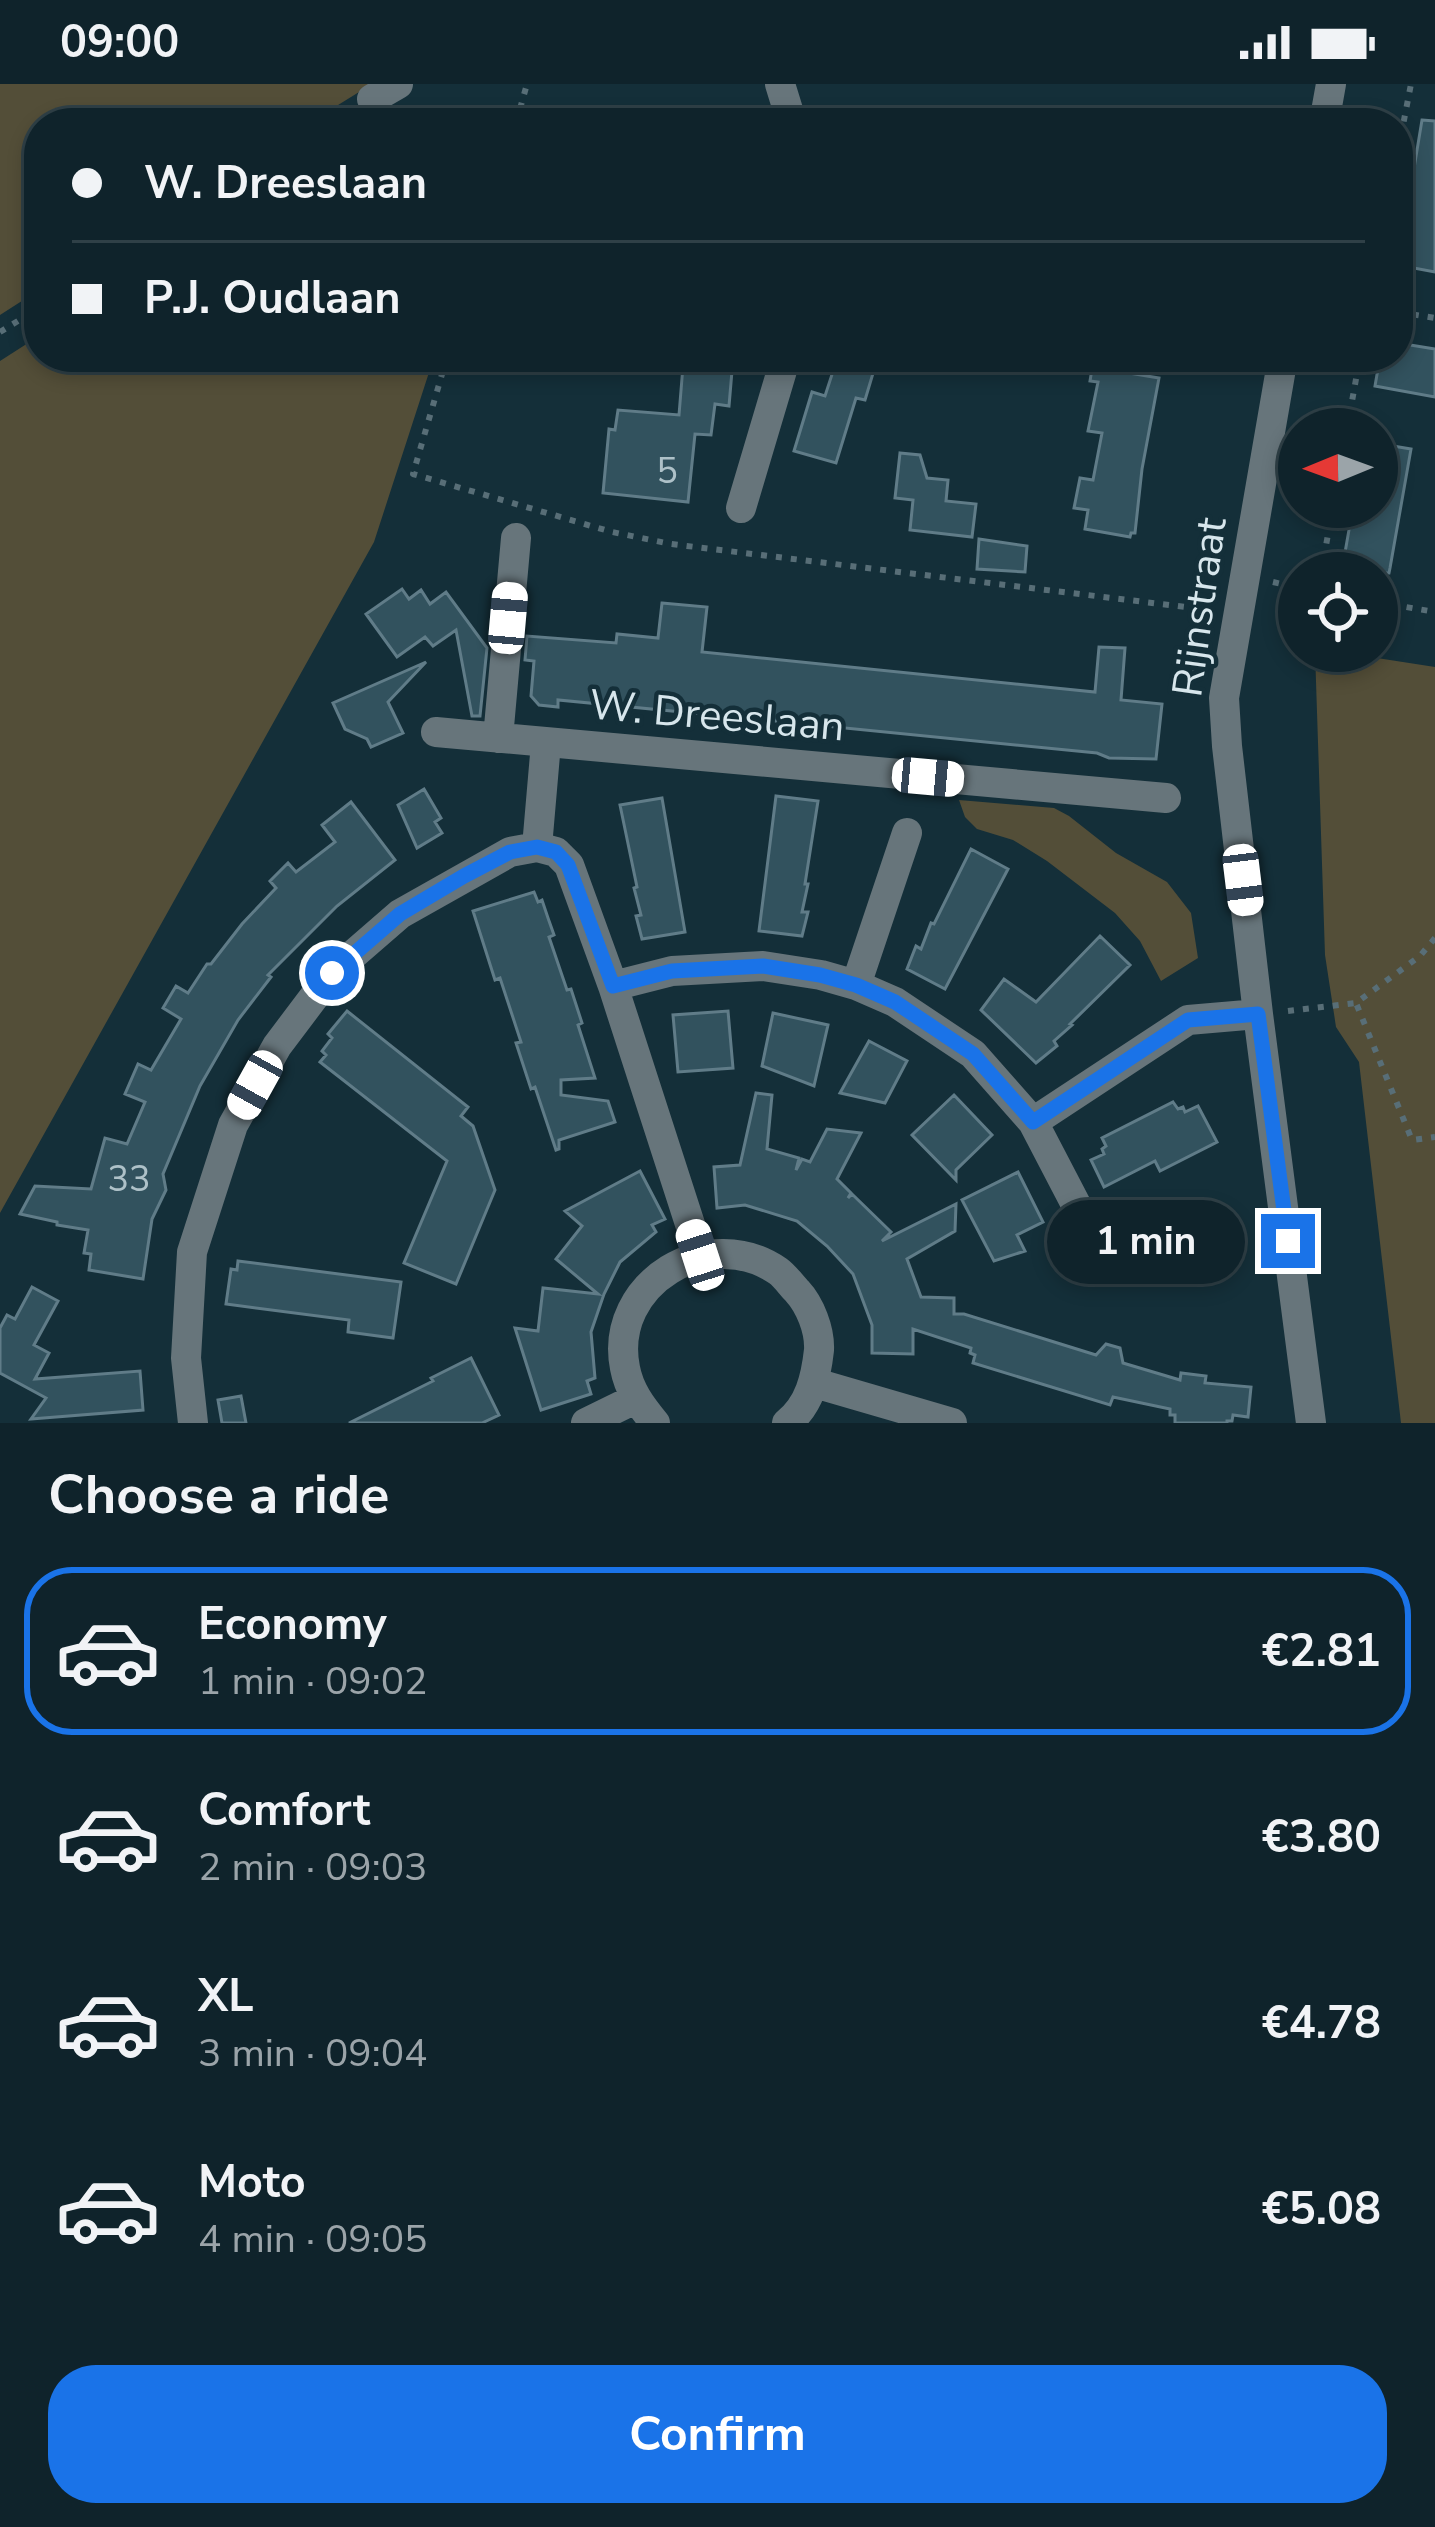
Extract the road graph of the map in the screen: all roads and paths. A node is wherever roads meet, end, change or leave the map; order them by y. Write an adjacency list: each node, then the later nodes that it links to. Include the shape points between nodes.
1 (443, 372): 10 (path, via 413,474 671,544)
2 (782, 372): 6 (street)
3 (1280, 372): 10 (street, Rijnstraat)
4 (1357, 372): 5 (path)
5 (1351, 408)
6 (741, 508)
7 (516, 538): 12 (street)
8 (1398, 606): 9 (path)
9 (1435, 612)
10 (1237, 614): 21 (street, Rijnstraat, via 1224,698)
11 (436, 732): 12 (street, W. Dreeslaan)
12 (498, 738): 13 (street, W. Dreeslaan)
13 (546, 743): 14 (street, W. Dreeslaan); 16 (street, W. Dreeslaan)
14 (1166, 798)
15 (907, 833): 18 (street)
16 (537, 847): 19 (street, via 568,865); 28 (street, via 510,852 400,914 332,973 277,1046 233,1125 192,1252 186,1358)
17 (1435, 938): 20 (path)
18 (856, 985): 19 (street, via 763,966 672,971); 22 (street, via 973,1054)
19 (613, 986): 25 (street)
20 (1356, 1003): 21 (path); 23 (path, via 1412,1140)
21 (1258, 1014): 22 (street, via 1188,1020); 32 (street, Rijnstraat)
22 (1033, 1122): 24 (street)
23 (1435, 1138)
24 (1083, 1218)
25 (700, 1255): 26 (street, via 741,1255 779,1271 807,1302 820,1342); 27 (street, via 666,1270 641,1295 626,1328 624,1365)
26 (815, 1383): 30 (street); 31 (street)
27 (645, 1411): 29 (street)
28 (193, 1423)
29 (586, 1423)
30 (787, 1423)
31 (952, 1423)
32 (1311, 1423)

